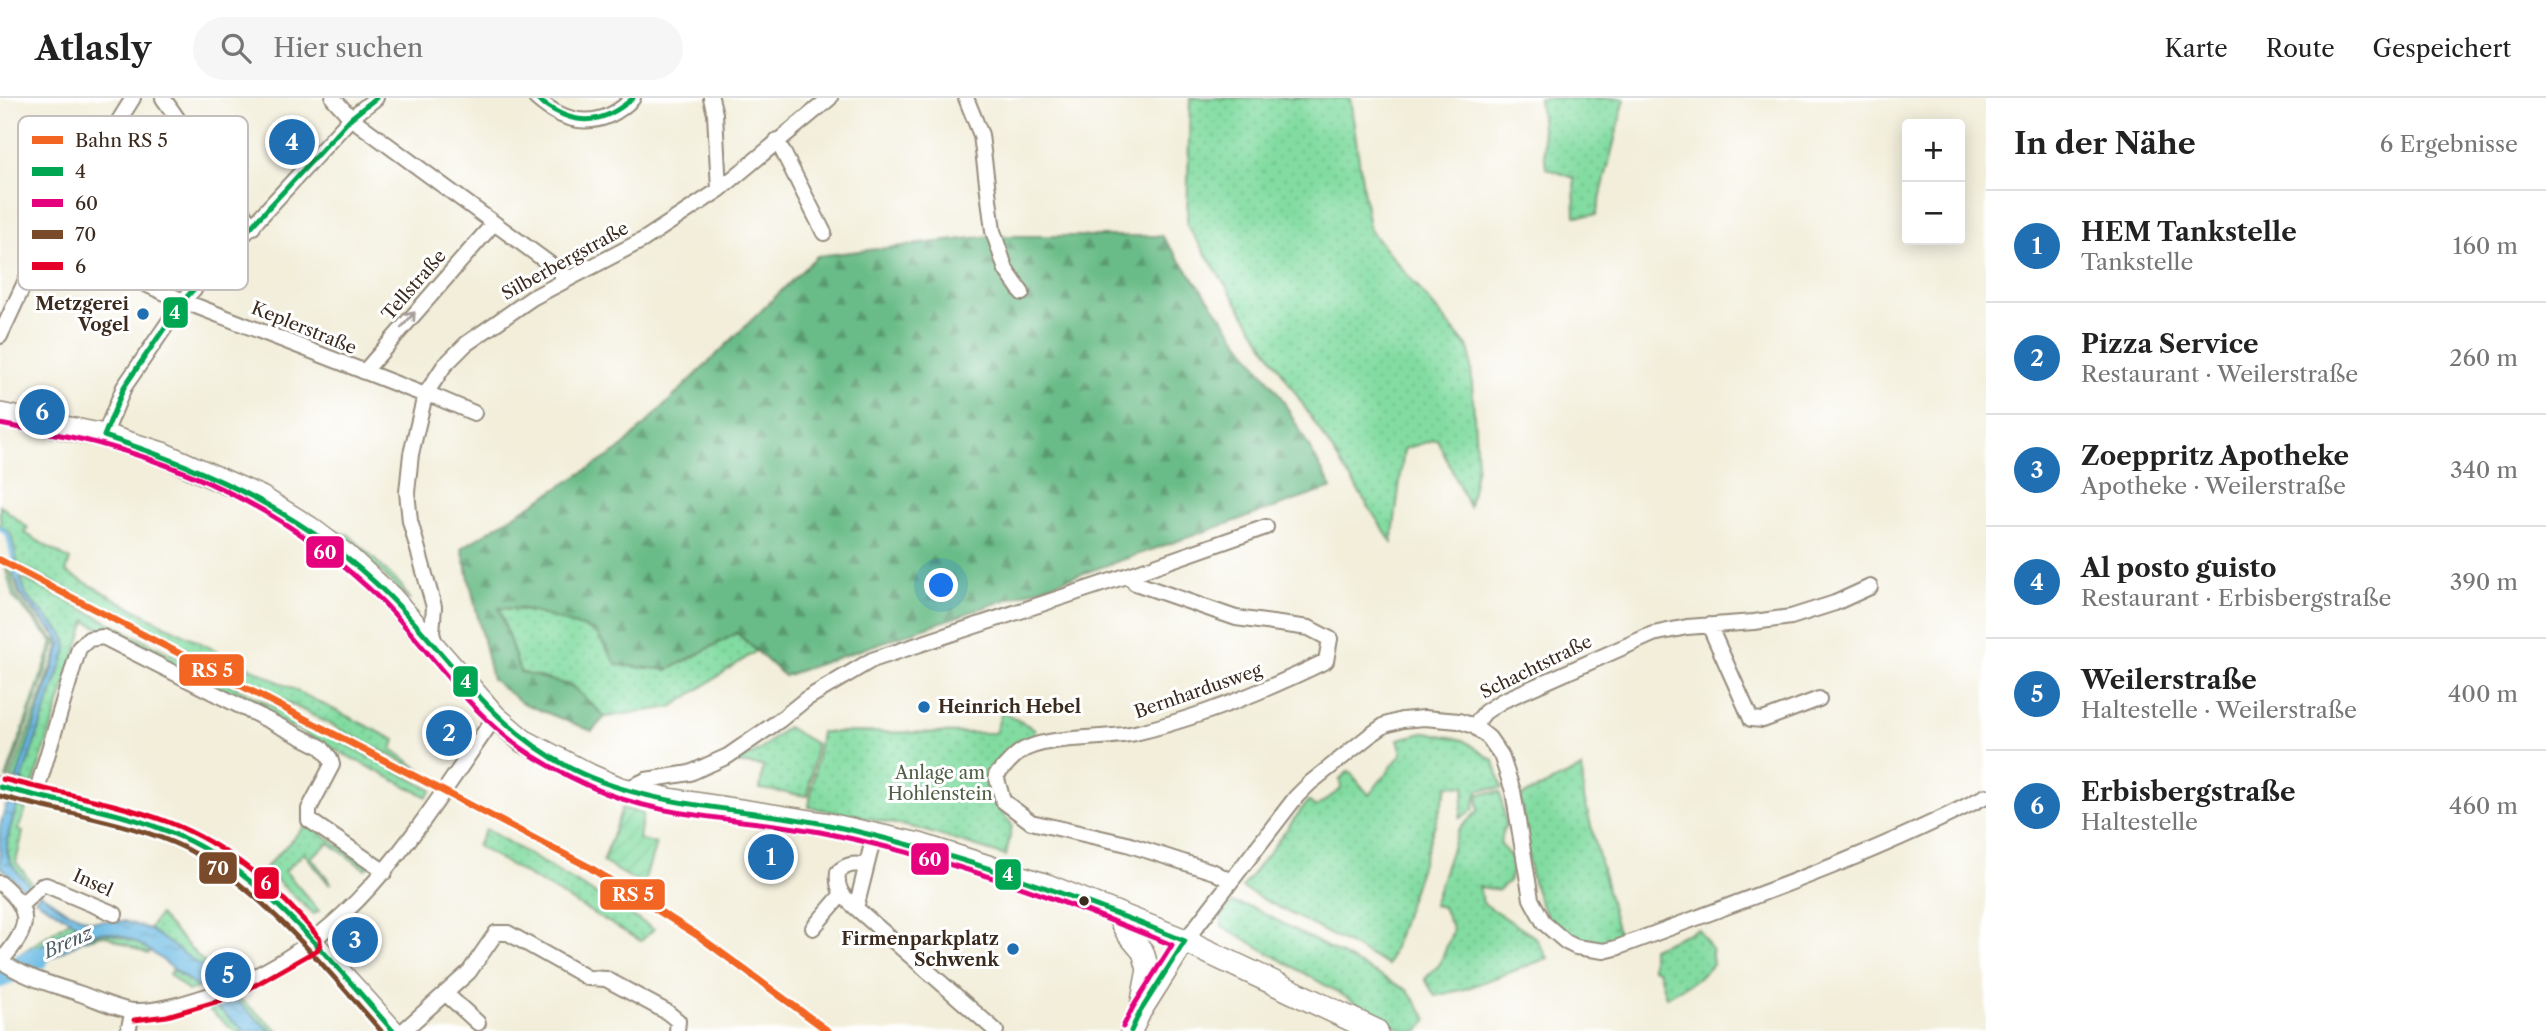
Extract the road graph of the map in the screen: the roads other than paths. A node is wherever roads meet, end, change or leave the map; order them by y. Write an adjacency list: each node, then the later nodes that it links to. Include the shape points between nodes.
1 (133, 98): 11 (street)
2 (163, 98): 12 (street)
3 (333, 98): 13 (street)
4 (376, 98): 13 (street)
5 (536, 98): 6 (street, via 564,118 583,122 623,109)
6 (633, 98)
7 (711, 98): 15 (street)
8 (830, 98): 10 (street, Silberbergstraße)
9 (966, 98): 25 (street, via 981,135 993,231 1006,270)
10 (810, 105): 14 (street, Silberbergstraße)
11 (122, 116)
12 (176, 116)
13 (351, 118): 17 (street); 18 (street)
14 (777, 140): 15 (street, Silberbergstraße); 20 (street)
15 (719, 190): 21 (street, Silberbergstraße, via 643,240)
16 (248, 220): 18 (street)
17 (493, 224): 21 (street); 28 (street, Tellstraße, one-way to 17)
18 (253, 227): 19 (street)
19 (248, 232)
20 (824, 233)
21 (569, 278): 29 (street, Silberbergstraße, via 466,344 444,366)
22 (21, 290): 27 (street)
23 (159, 290): 26 (street, Keplerstraße)
24 (193, 290): 26 (street)
25 (1022, 293)
26 (183, 301): 28 (street, Keplerstraße); 32 (street, via 124,387)
27 (0, 336)
28 (364, 372): 29 (street, Keplerstraße)
29 (425, 396): 30 (street, Keplerstraße); 37 (street, Silberbergstraße, via 407,492 434,607)
30 (474, 413)
31 (0, 415): 32 (main road)
32 (104, 436): 37 (main road, via 212,474 309,528 392,599)
33 (1266, 527): 34 (street)
34 (1129, 575): 41 (street, via 872,660 806,699 728,756 690,773); 47 (street, Bernhardusweg, via 1135,583 1236,618 1309,628 1330,639 1326,661 1212,711 1133,734 1053,741 1021,751 996,775 1003,801 1031,822 1127,844)
35 (1870, 587): 36 (street, Schachtstraße, via 1791,617)
36 (1709, 625): 38 (street, via 1751,719 1763,720); 40 (street, Schachtstraße, via 1640,639 1502,701)
37 (436, 652): 39 (main road)
38 (1819, 699)
39 (495, 717): 41 (main road, via 523,741 560,762); 46 (street)
40 (1474, 726): 43 (street, via 1495,745 1507,767 1536,912 1566,942 1591,950 1616,948 1852,858); 47 (street, Schachtstraße, via 1410,718 1377,730 1296,797)
41 (631, 787): 44 (main road, via 669,800)
42 (17, 792): 46 (street, via 79,648 89,639 103,637 321,747 332,765 309,809 309,820); 56 (main road, via 151,825 191,841 243,874)
43 (1986, 796)
44 (874, 836): 45 (street); 52 (main road, via 919,845)
45 (866, 866): 49 (street, via 855,863 838,872); 51 (street)
46 (385, 872): 56 (street)
47 (1230, 881): 55 (street, Schachtstraße)
48 (0, 883): 50 (street, via 14,894)
49 (842, 894): 51 (street); 54 (street)
50 (30, 897): 53 (street, Insel, via 49,885); 57 (street, via 21,937)
51 (856, 908): 66 (street)
52 (1115, 912): 55 (main road); 60 (main road, via 1143,952 1148,970)
53 (114, 914)
54 (813, 928)
55 (1185, 941): 60 (main road); 67 (main road)
56 (313, 943): 59 (street, via 233,988); 63 (main road)
57 (3, 962): 59 (street, via 24,975)
58 (445, 993): 61 (street); 64 (street); 65 (street, via 469,972 496,933 508,933 588,978 606,979 667,1012 678,1021)
59 (133, 1011): 62 (street)
60 (1135, 1021)
61 (478, 1023)
62 (128, 1031)
63 (393, 1031)
64 (403, 1031)
65 (677, 1031)
66 (996, 1031)
67 (1376, 1031)

